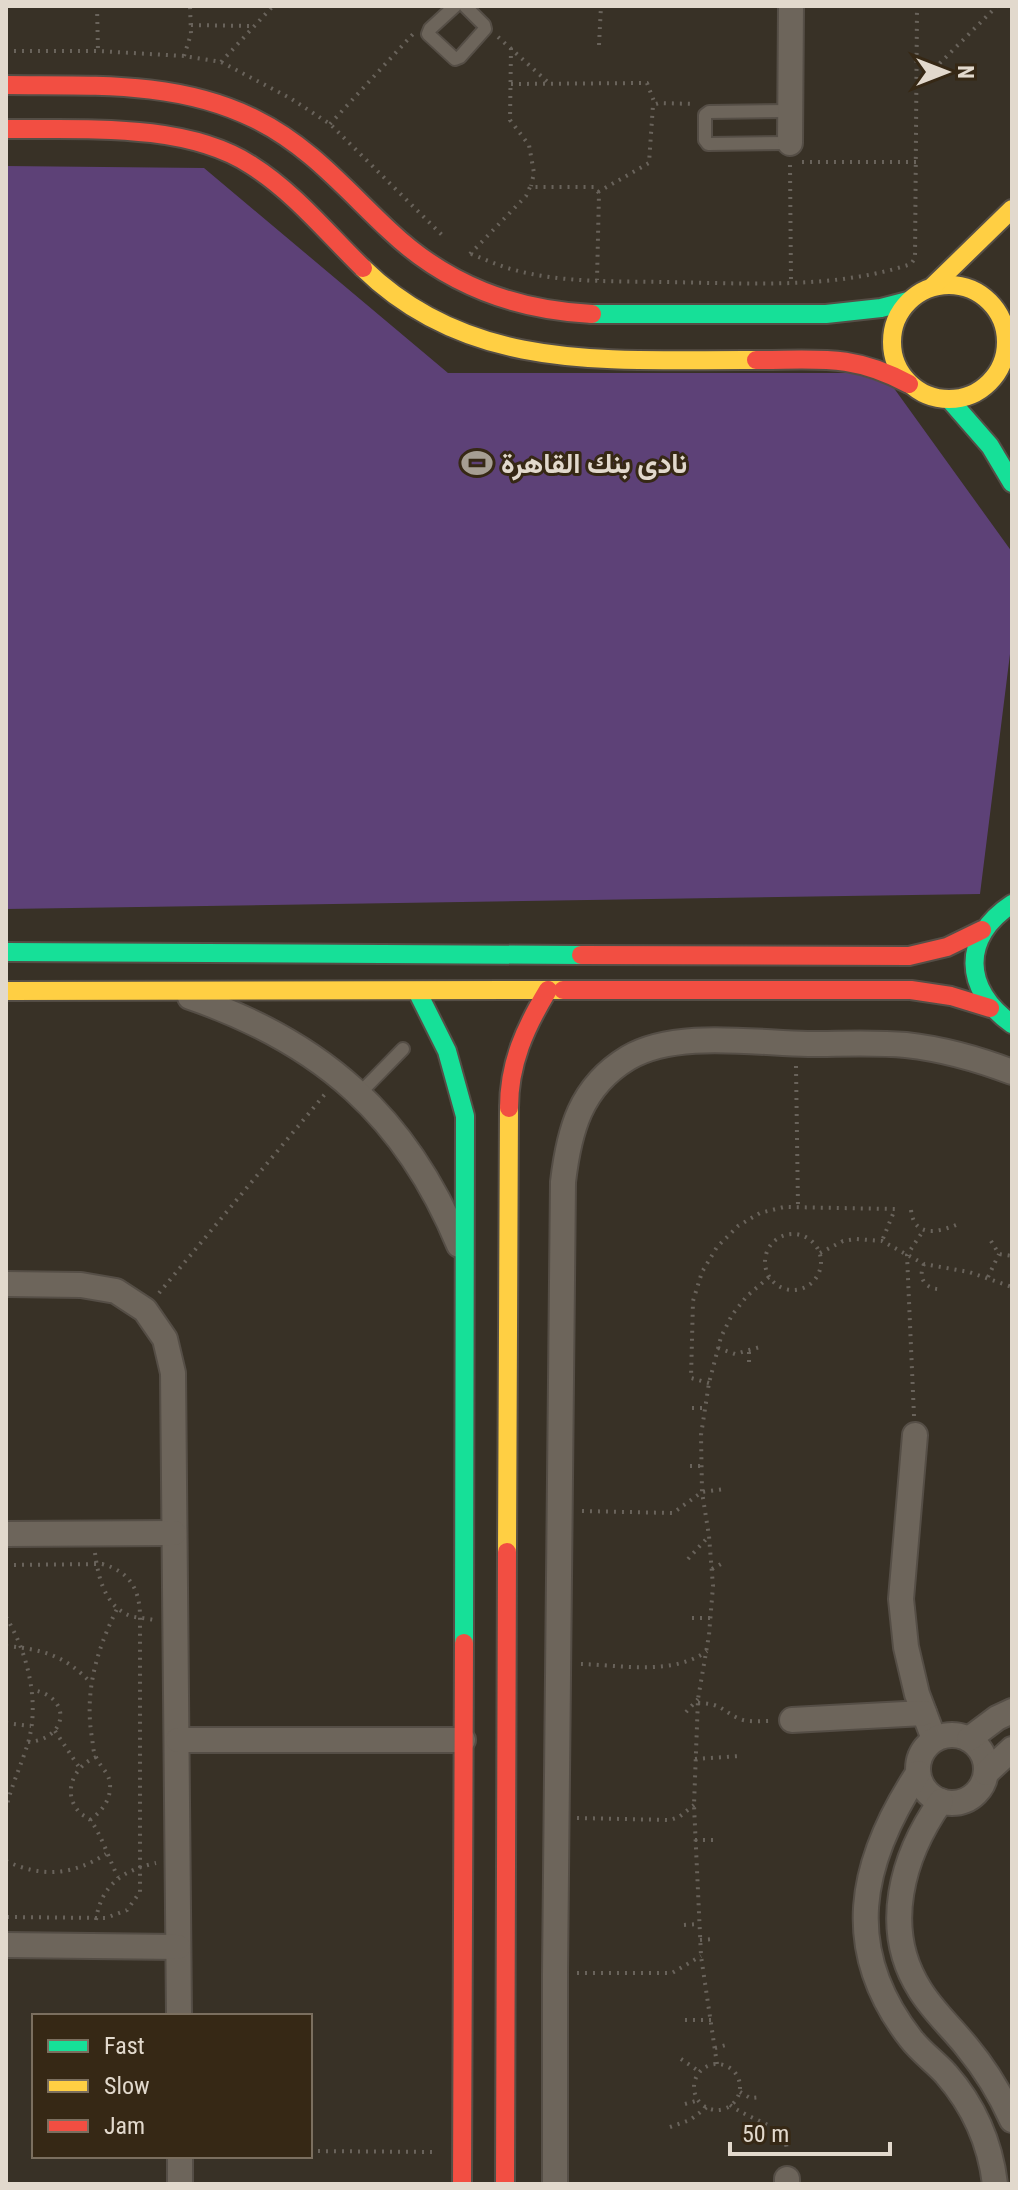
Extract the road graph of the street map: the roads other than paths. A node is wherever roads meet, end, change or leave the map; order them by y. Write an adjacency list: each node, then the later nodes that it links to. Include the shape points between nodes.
1 (455, 6): 2 (lane, via 428,34 453,59 485,31)
2 (465, 6)
3 (791, 6): 5 (street)
4 (6, 85): 10 (street, via 171,89 219,103 265,123 307,150 417,254 453,279 535,308 578,313 835,314)
5 (790, 111): 7 (street); 7 (lane, via 706,113 705,140)
6 (6, 129): 12 (street, via 161,136 206,144 248,162 393,295 481,341 530,354 580,359 837,359 887,371)
7 (790, 143)
8 (1012, 209): 9 (street)
9 (933, 286): 10 (street); 11 (street, via 962,286 988,299)
10 (908, 301): 12 (street, via 891,343)
11 (1009, 344): 13 (street, via 986,386)
12 (909, 384): 13 (street)
13 (949, 399): 14 (street, via 990,446)
14 (1012, 483)
15 (1012, 904): 16 (street)
16 (982, 930): 17 (street, via 935,952 909,956); 22 (street, via 974,978)
17 (6, 952)
18 (548, 990): 21 (street); 22 (street, via 911,990 938,992); 50 (street, via 522,1036 509,1081)
19 (6, 991): 20 (street)
20 (173, 991): 21 (street); 26 (street, via 233,1012 289,1040)
21 (417, 991): 27 (street, via 450,1052 461,1094)
22 (990, 1008): 23 (street)
23 (1012, 1024)
24 (403, 1049): 26 (lane)
25 (1012, 1072): 51 (street, via 906,1045 698,1041 662,1045 629,1058 600,1080 579,1109 567,1144 563,1182)
26 (359, 1094): 27 (street, via 416,1160 445,1209)
27 (467, 1262): 38 (street)
28 (6, 1284): 30 (street, via 116,1291 145,1310 165,1339 173,1373)
29 (915, 1435): 33 (street, via 901,1599 906,1647)
30 (174, 1533): 31 (street); 37 (street)
31 (6, 1534)
32 (1012, 1711): 36 (street)
33 (924, 1713): 34 (street); 35 (street)
34 (792, 1720)
35 (934, 1739): 36 (street); 40 (street, via 924,1748)
36 (969, 1739): 41 (street, via 985,1760)
37 (178, 1740): 38 (street); 44 (street)
38 (463, 1740): 49 (street)
39 (1012, 1749): 41 (street)
40 (918, 1773): 42 (street, via 921,1785); 52 (street, via 880,1840 869,1878 869,1961 887,2003 913,2041 975,2112 992,2158)
41 (986, 1773): 42 (street, via 975,1794 953,1803)
42 (941, 1801): 46 (street, via 921,1828 908,1859 899,1924 904,1957 919,1989 998,2089)
43 (6, 1945): 44 (street)
44 (178, 1947): 45 (street)
45 (179, 2014)
46 (1012, 2120)
47 (180, 2158): 48 (street)
48 (180, 2184)
49 (462, 2184)
50 (505, 2184)
51 (555, 2184)
52 (995, 2184)

